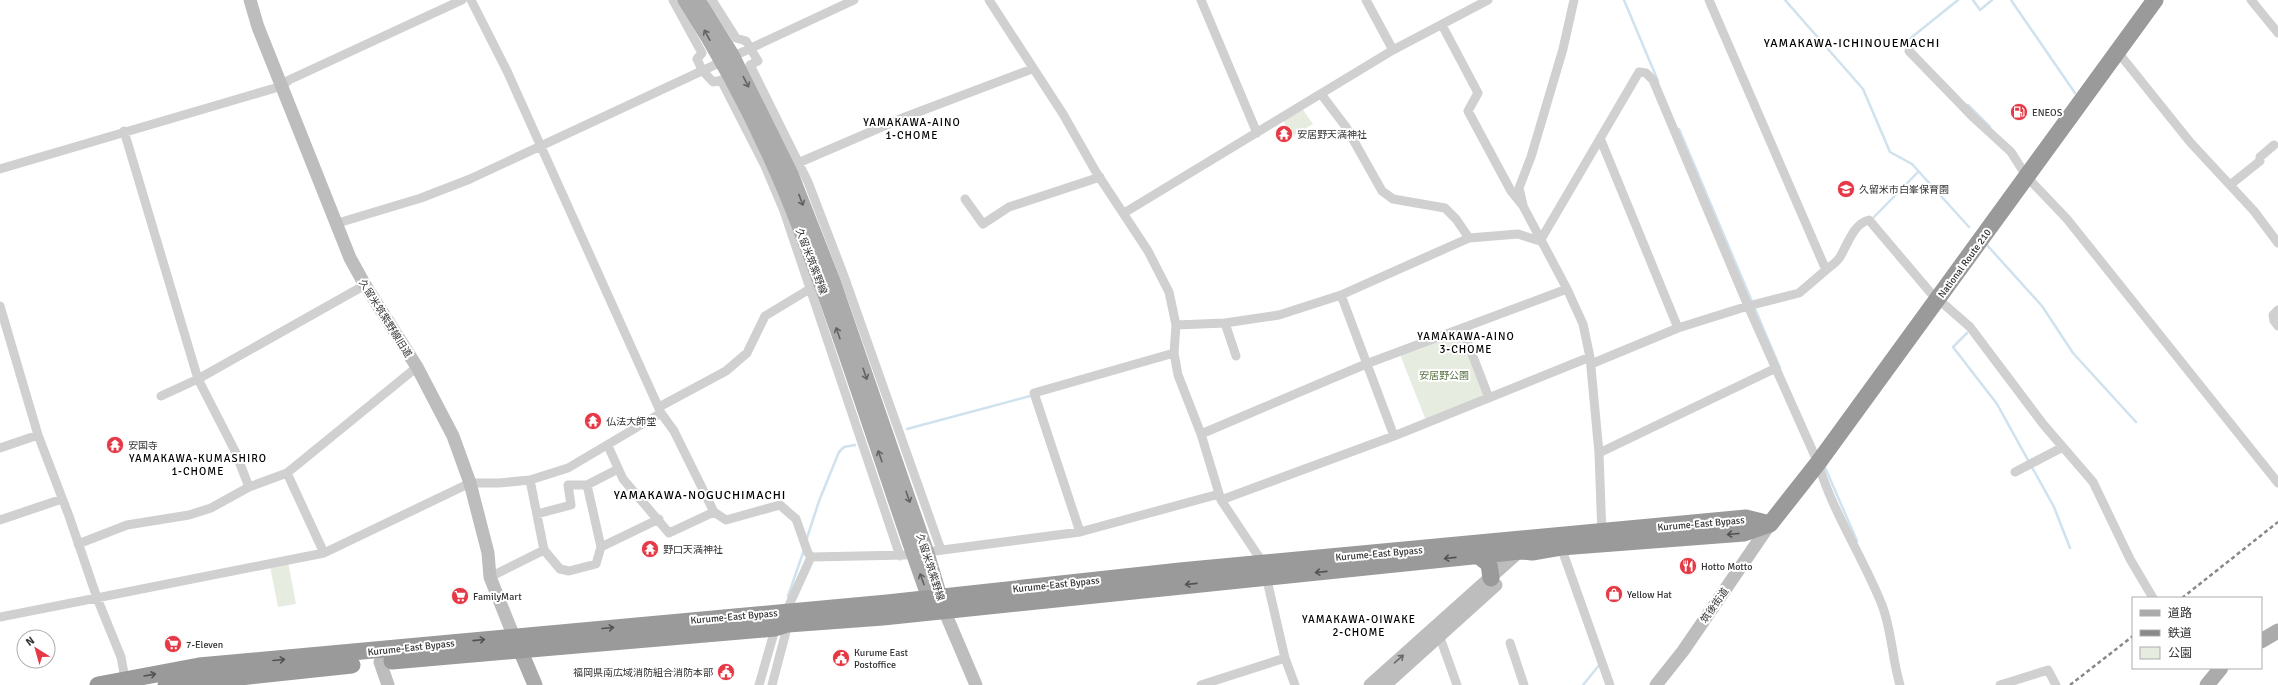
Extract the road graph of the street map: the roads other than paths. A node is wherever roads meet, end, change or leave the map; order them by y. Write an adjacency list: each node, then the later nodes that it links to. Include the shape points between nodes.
1 (250, 0): 26 (street, 久留米筑紫野線旧道)
2 (462, 0): 26 (street, via 289,80)
3 (471, 0): 32 (street, via 507,71)
4 (673, 0): 24 (street, via 702,53 697,59)
5 (685, 0): 23 (main road, 久留米筑紫野線, one-way to 5)
6 (698, 0): 23 (main road, 久留米筑紫野線)
7 (712, 0): 19 (street, via 736,38 746,40)
8 (854, 0): 19 (street)
9 (989, 0): 25 (street)
10 (1201, 0): 29 (street)
11 (1366, 0): 20 (street)
12 (1488, 0): 17 (street)
13 (1574, 0): 39 (street, via 1563,49 1531,157 1519,188)
14 (1708, 0): 45 (street)
15 (2155, 0): 22 (highway, National Route 210)
16 (2252, 0): 18 (street)
17 (1442, 25): 20 (street); 39 (street, via 1478,93 1468,111 1510,191)
18 (2278, 32)
19 (750, 47): 23 (street); 33 (street, via 758,62 750,65)
20 (1393, 50): 27 (street)
21 (1909, 51): 36 (street, via 2011,152)
22 (2118, 51): 36 (highway, National Route 210); 37 (street, via 2190,142)
23 (726, 58): 24 (street); 46 (main road, 久留米筑紫野線, via 791,174)
24 (702, 70): 32 (street); 46 (street, via 713,82 721,80 765,166 784,211)
25 (1032, 70): 33 (street, via 905,117); 35 (street, via 1063,114)
26 (282, 86): 28 (street); 41 (street, 久留米筑紫野線旧道)
27 (1321, 94): 29 (street); 42 (street, via 1346,127 1382,191 1393,199 1445,208)
28 (124, 131): 34 (street); 65 (street)
29 (1257, 133): 40 (street)
30 (1600, 138): 43 (street); 52 (street, via 1639,72 1646,73 1653,80); 58 (street)
31 (2274, 145): 37 (street, via 2260,157 2260,161)
32 (539, 146): 41 (street, via 470,179 421,198); 68 (street)
33 (798, 163): 46 (street, via 808,182)
34 (0, 169)
35 (1100, 177): 38 (street, via 1009,207 984,224); 40 (street)
36 (2026, 177): 50 (highway, National Route 210); 81 (street, via 2067,220)
37 (2230, 185): 44 (street)
38 (965, 199)
39 (1523, 206): 43 (street)
40 (1124, 213): 55 (street, via 1148,251 1169,292)
41 (338, 223): 47 (street, 久留米筑紫野線旧道, via 350,258)
42 (1469, 238): 43 (street, via 1518,234); 49 (street)
43 (1540, 242): 48 (street)
44 (2278, 243)
45 (1826, 270): 50 (street, via 1840,258 1849,238 1864,221 1869,220 1930,292); 52 (street, via 1799,293)
46 (826, 282): 68 (street, via 765,316 747,354 726,371); 100 (main road, 久留米筑紫野線); 100 (street)
47 (365, 285): 63 (street, 久留米筑紫野線旧道); 65 (street)
48 (1567, 289): 57 (street); 61 (street, via 1583,324)
49 (1341, 295): 54 (street, via 1279,315); 62 (street)
50 (1938, 298): 73 (street, via 1970,327); 76 (highway, National Route 210)
51 (0, 306): 70 (street)
52 (1748, 306): 58 (street); 64 (street)
53 (2278, 310): 56 (street, via 2273,315)
54 (1225, 323): 55 (street); 60 (street)
55 (1176, 325): 59 (street)
56 (2278, 326)
57 (1462, 328): 62 (street); 67 (street)
58 (1678, 328): 61 (street)
59 (1174, 353): 69 (street, via 1178,375); 92 (street, via 1034,393)
60 (1236, 356)
61 (1590, 361): 67 (street); 75 (street)
62 (1366, 364): 69 (street); 71 (street)
63 (417, 367): 79 (street); 82 (street, 久留米筑紫野線旧道, via 453,436)
64 (1776, 368): 75 (street); 76 (street)
65 (198, 379): 66 (street); 84 (street, via 235,451)
66 (161, 396)
67 (1489, 398): 71 (street)
68 (660, 410): 72 (street); 87 (street, via 674,431)
69 (1201, 434): 85 (street)
70 (38, 435): 74 (street); 86 (street)
71 (1394, 436): 85 (street)
72 (608, 446): 77 (street); 80 (street, via 568,468)
73 (2063, 446): 78 (street); 106 (street, via 2093,482 2130,558)
74 (0, 448)
75 (1599, 453): 93 (street)
76 (1818, 463): 91 (highway, National Route 210); 135 (street, via 1825,486 1882,605)
77 (618, 469): 83 (street); 89 (street, via 623,479)
78 (2015, 472)
79 (287, 473): 84 (street); 99 (street)
80 (530, 480): 82 (street); 88 (street)
81 (2277, 480)
82 (470, 483): 99 (street); 104 (street, 久留米筑紫野線旧道, via 488,553)
83 (587, 485): 88 (street, via 568,485 571,505); 96 (street)
84 (249, 487): 94 (street, via 210,508 189,515 127,525)
85 (1220, 497): 92 (street); 103 (street)
86 (62, 498): 90 (street); 94 (street)
87 (714, 512): 89 (street, via 669,533); 102 (street, via 726,520 780,505 796,519)
88 (537, 514): 98 (street)
89 (659, 519): 96 (street)
90 (0, 520)
91 (1770, 524): 93 (highway, Kurume-East Bypass, via 1744,532); 134 (street, 筑後街道, via 1683,651)
92 (1080, 532): 100 (street)
93 (1602, 538): 95 (highway, Kurume-East Bypass); 97 (highway, Kurume-East Bypass)
94 (78, 544): 107 (street)
95 (1529, 545): 97 (highway, Kurume-East Bypass); 101 (highway, Kurume-East Bypass); 103 (highway, Kurume-East Bypass); 105 (street); 111 (street)
96 (601, 547): 98 (street, via 596,564 569,571 560,569)
97 (1561, 547): 133 (street)
98 (544, 550): 104 (street)
99 (324, 553): 107 (street)
100 (920, 553): 102 (street); 108 (main road, 久留米筑紫野線)
101 (1479, 556): 103 (highway, Kurume-East Bypass, one-way to 103); 105 (highway, via 1489,564)
102 (811, 557): 110 (street)
103 (1265, 570): 108 (highway, Kurume-East Bypass); 116 (street)
104 (490, 577): 114 (street, 久留米筑紫野線旧道)
105 (1491, 578): 111 (street)
106 (2152, 597)
107 (97, 598): 109 (street); 119 (street, via 121,657)
108 (938, 602): 110 (highway, Kurume-East Bypass); 126 (street)
109 (0, 617)
110 (783, 621): 114 (highway, Kurume-East Bypass); 124 (street); 125 (street)
111 (1438, 631): 129 (street, one-way to 111); 130 (street); 131 (street)
112 (2278, 631): 113 (main road)
113 (2262, 640)
114 (517, 643): 117 (highway, Kurume-East Bypass); 119 (highway, Kurume-East Bypass, one-way to 114, via 199,666); 123 (main road)
115 (1510, 644): 132 (street)
116 (1285, 658): 127 (street); 128 (street)
117 (380, 662): 121 (highway, Kurume-East Bypass); 122 (street)
118 (2220, 669): 138 (main road)
119 (126, 682): 120 (highway, Kurume-East Bypass)
120 (98, 685)
121 (166, 685)
122 (388, 685)
123 (535, 685)
124 (759, 685)
125 (772, 685)
126 (976, 685)
127 (1201, 685)
128 (1295, 685)
129 (1370, 685)
130 (1385, 685)
131 (1457, 685)
132 (1524, 685)
133 (1610, 685)
134 (1656, 685)
135 (1900, 685)
136 (2000, 685): 137 (street, via 2048,670)
137 (2056, 685)
138 (2207, 685)

